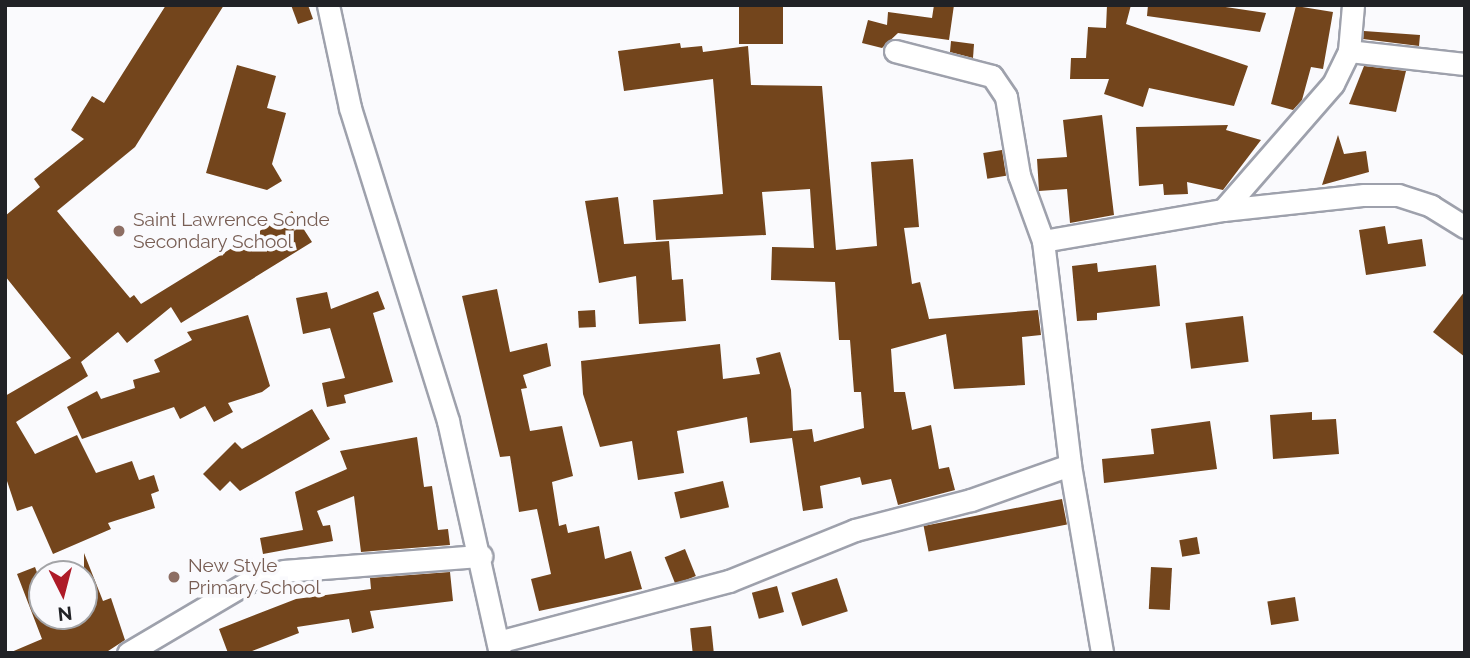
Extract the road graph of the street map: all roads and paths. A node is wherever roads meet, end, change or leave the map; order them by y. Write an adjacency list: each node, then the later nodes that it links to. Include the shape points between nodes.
1 (328, 5): 10 (street, via 350,108 448,421)
2 (1353, 5): 4 (street)
3 (895, 51): 8 (street, via 992,76 1002,86 1019,175)
4 (1349, 51): 5 (street); 6 (street, via 1333,84)
5 (1465, 64)
6 (1223, 210): 7 (street, via 1398,195 1431,206); 8 (street)
7 (1465, 227)
8 (1043, 241): 9 (street)
9 (1070, 465): 11 (street, via 971,500 855,530 729,581); 13 (street)
10 (481, 556): 11 (street); 12 (street, via 284,571 253,579)
11 (499, 648)
12 (128, 653)
13 (1102, 653)

